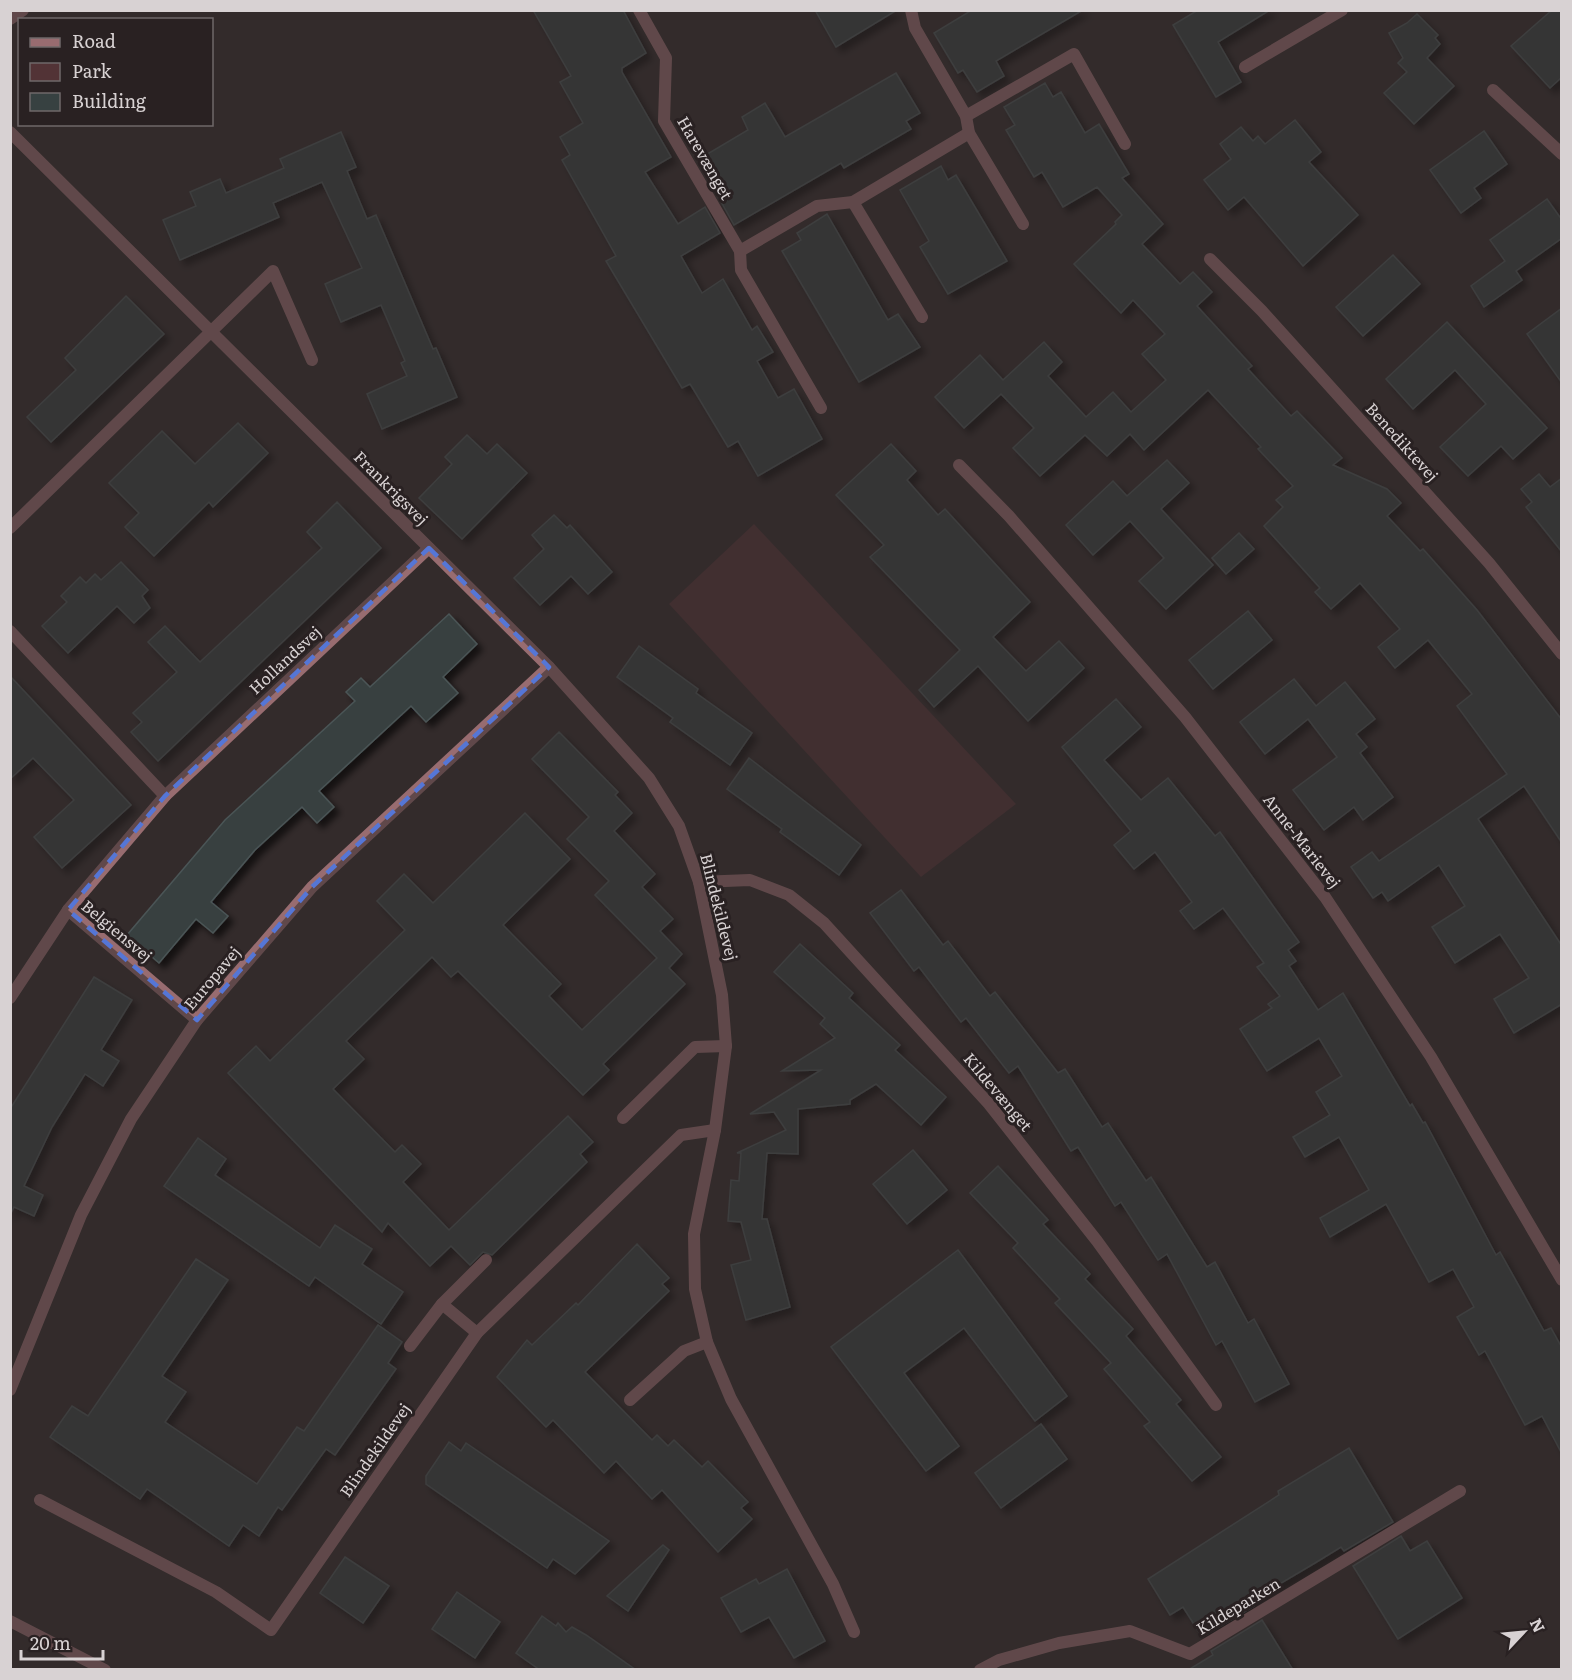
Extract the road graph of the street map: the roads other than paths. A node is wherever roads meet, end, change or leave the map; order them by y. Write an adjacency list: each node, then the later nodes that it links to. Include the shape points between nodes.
1 (23, 10): 5 (street)
2 (639, 10): 15 (street, Harevænget, via 666,58 664,121)
3 (911, 10): 8 (street, via 915,28)
4 (1342, 10): 6 (street)
5 (10, 19)
6 (1245, 67)
7 (1493, 90): 12 (street)
8 (966, 116): 10 (street); 11 (street, via 1074,54)
9 (10, 132): 18 (street, Frankrigsvej)
10 (969, 134): 13 (street); 14 (street)
11 (1125, 144)
12 (1562, 154)
13 (853, 202): 15 (street, via 817,206); 17 (street)
14 (1023, 224)
15 (741, 251): 20 (street, Harevænget, via 741,270)
16 (1210, 259): 25 (street, Benediktevej, via 1262,311 1489,563)
17 (922, 317)
18 (211, 331): 19 (street, via 273,271); 22 (street); 23 (street, Frankrigsvej)
19 (312, 360)
20 (821, 408)
21 (958, 465): 36 (street, Anne-Marievej, via 1009,516 1185,717 1325,897 1431,1057)
22 (10, 528)
23 (429, 548): 26 (street, Frankrigsvej); 27 (street, Hollandsvej)
24 (10, 631): 27 (street)
25 (1562, 654)
26 (549, 667): 28 (street, Blindekildevej, via 649,778 679,826); 31 (street, Europavej, via 312,887)
27 (165, 796): 29 (street, Hollandsvej)
28 (699, 882): 32 (street, Blindekildevej, via 722,995); 43 (street, Kildevænget, via 750,880 789,895 824,923 989,1104 1097,1241)
29 (68, 910): 30 (street, Belgiensvej); 31 (street, Belgiensvej)
30 (10, 998)
31 (197, 1020): 41 (street, Europavej, via 131,1119 81,1215)
32 (726, 1046): 33 (street, via 695,1047); 34 (street, Blindekildevej)
33 (623, 1118)
34 (716, 1130): 38 (street, Blindekildevej, via 681,1135); 39 (street, Blindekildevej, via 694,1234 695,1289)
35 (486, 1260): 37 (street)
36 (1562, 1280)
37 (442, 1304): 38 (street); 40 (street)
38 (477, 1333): 45 (street, Blindekildevej, via 271,1630 216,1592)
39 (708, 1342): 42 (street, via 684,1351); 47 (street, Blindekildevej, via 731,1399 833,1584)
40 (410, 1346)
41 (10, 1390)
42 (630, 1400)
43 (1216, 1405)
44 (1460, 1491): 49 (street, Kildeparken, via 1190,1654 1130,1631 1059,1643 999,1660)
45 (40, 1500)
46 (10, 1621): 48 (street)
47 (854, 1632)
48 (105, 1670)
49 (980, 1670)

